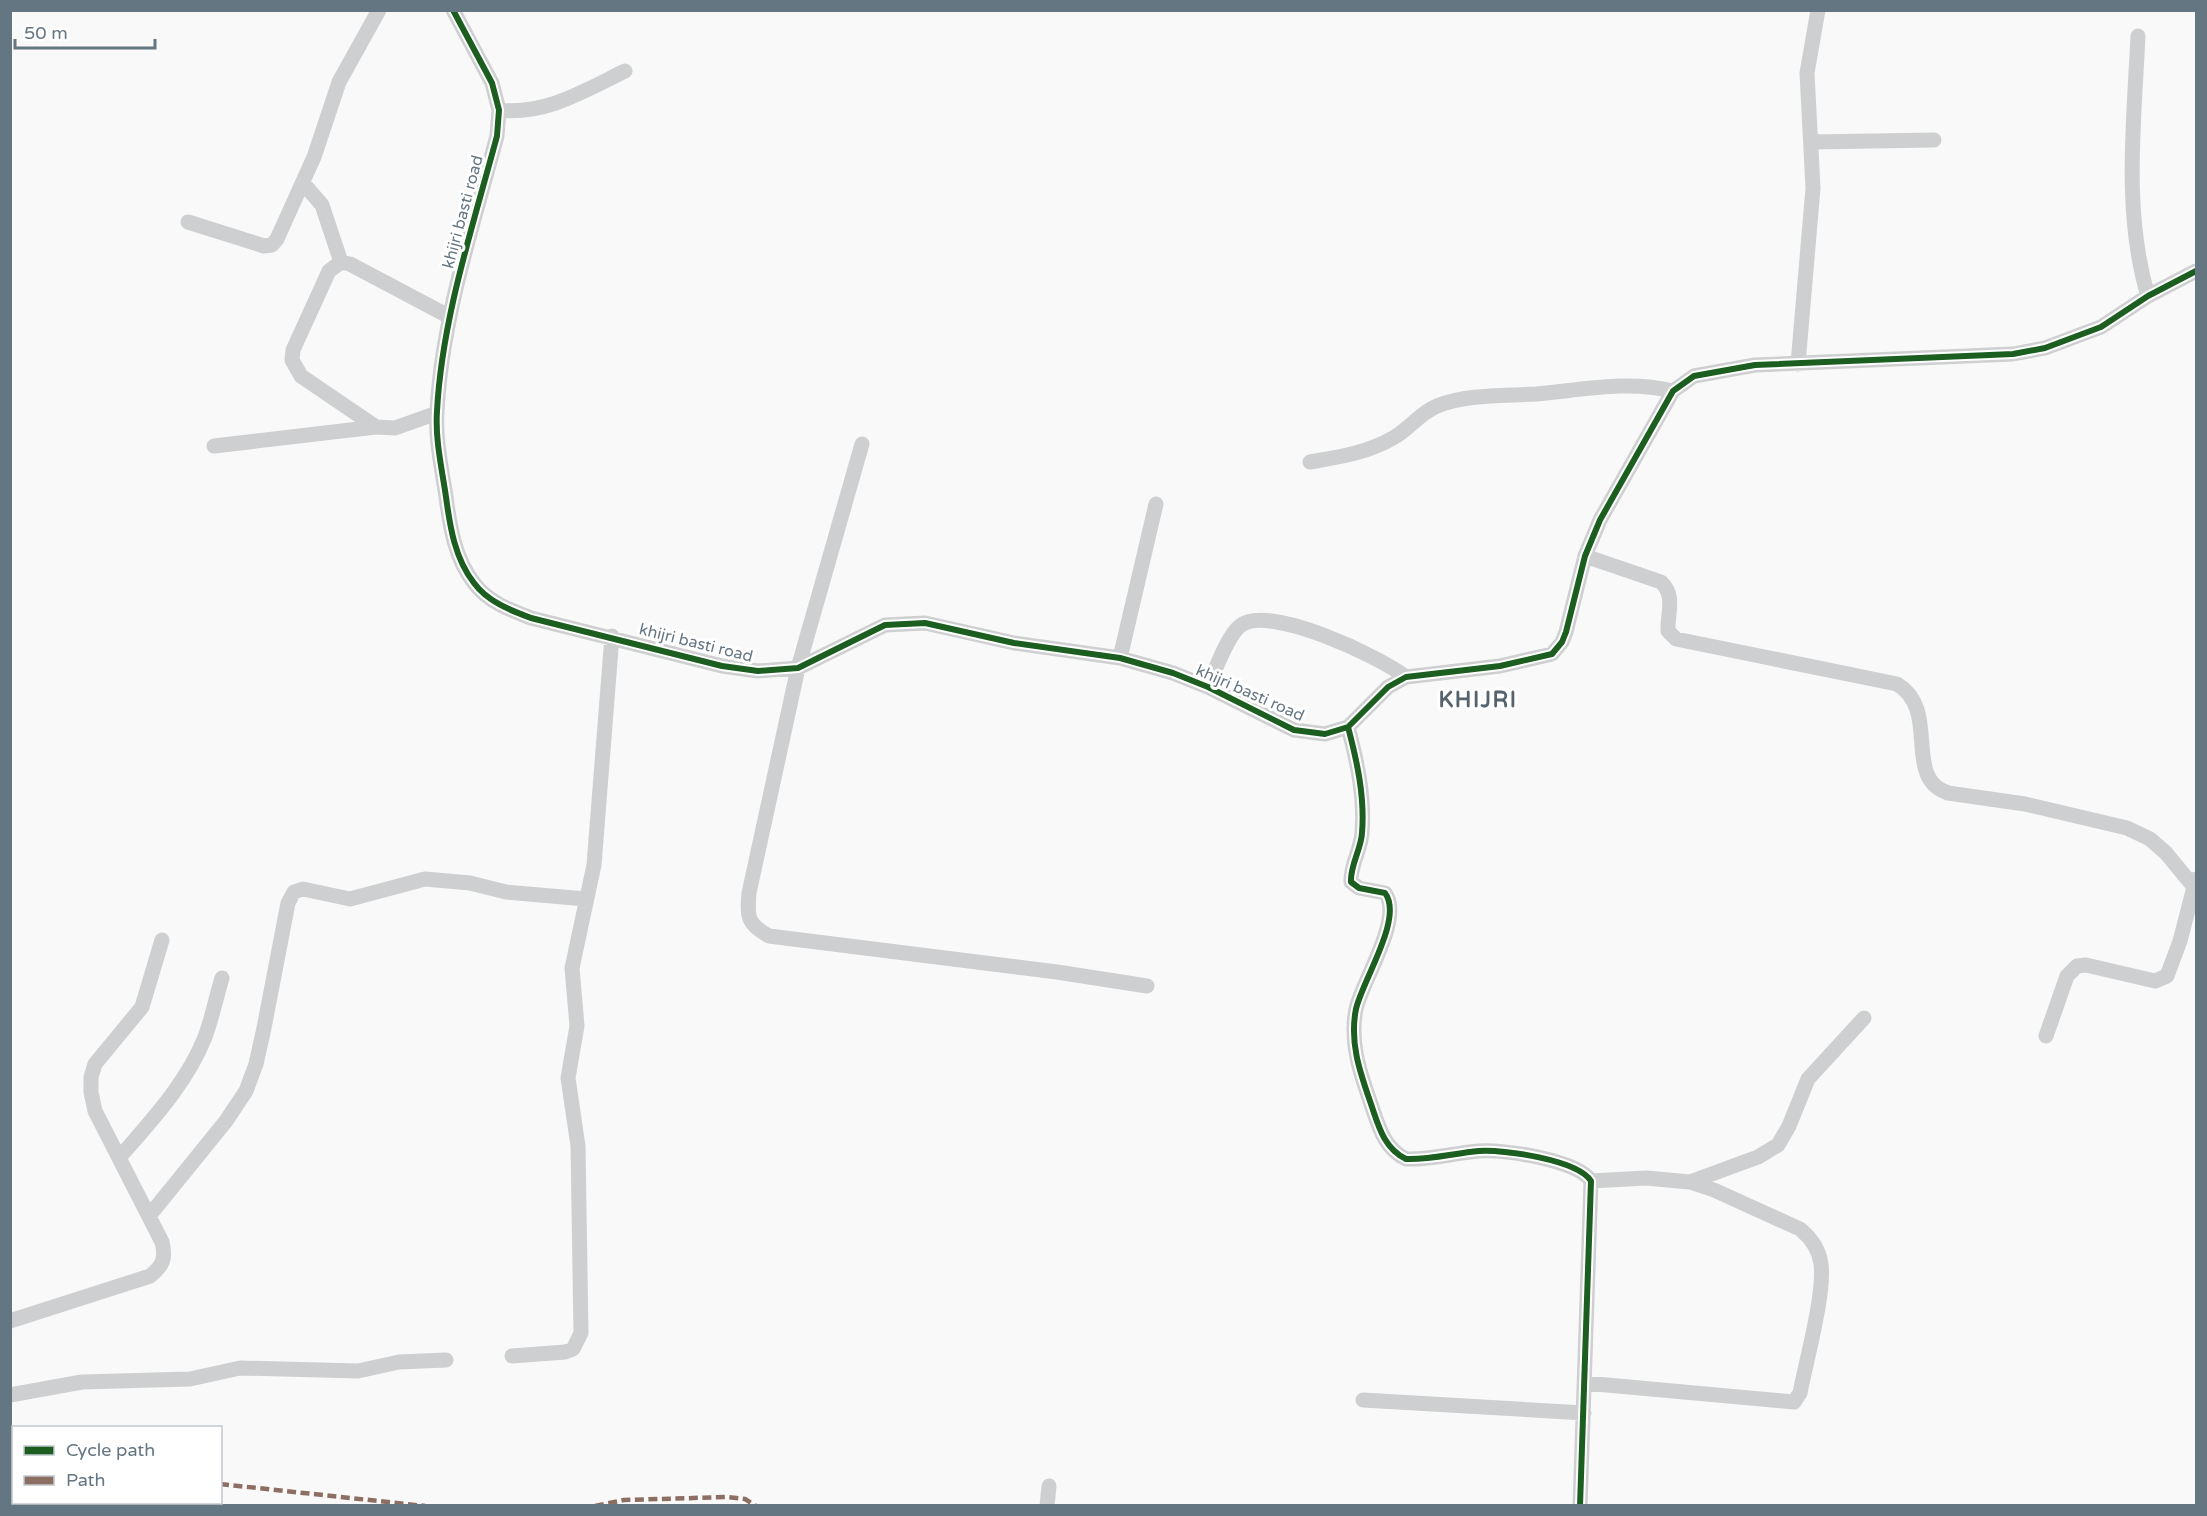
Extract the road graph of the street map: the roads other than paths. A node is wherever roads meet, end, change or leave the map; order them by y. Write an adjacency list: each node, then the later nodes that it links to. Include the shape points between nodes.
1 (379, 10): 9 (street, via 339,82)
2 (453, 10): 6 (street, khijri basti road, via 492,83)
3 (1818, 10): 8 (street, via 1807,73)
4 (2138, 36): 13 (street, via 2132,146 2134,226)
5 (625, 71): 6 (street, via 540,110)
6 (499, 110): 14 (street, khijri basti road, via 497,136)
7 (1934, 140): 8 (street)
8 (1811, 142): 15 (street, via 1813,188)
9 (303, 183): 10 (street, via 272,244 264,246); 11 (street, via 322,205)
10 (189, 222)
11 (341, 262): 14 (street); 18 (street, via 329,271 292,360 301,376)
12 (2196, 272): 13 (street)
13 (2148, 296): 15 (street, via 2101,327 2045,348 2013,354)
14 (450, 317): 17 (street, khijri basti road)
15 (1798, 364): 16 (street, via 1716,370 1694,376)
16 (1673, 391): 21 (street, via 1645,386 1606,387 1444,403 1427,411 1393,438 1364,452); 23 (street, via 1611,500)
17 (437, 413): 18 (street, via 395,428); 24 (street, khijri basti road, via 438,447 452,536 474,584 501,607 531,618)
18 (376, 427): 20 (street)
19 (862, 444): 26 (street)
20 (213, 446)
21 (1310, 462)
22 (1156, 504): 25 (street)
23 (1585, 556): 27 (street, khijri basti road, via 1562,642 1552,654 1500,666); 30 (street, via 1662,582 1670,597 1668,631 1676,639 1897,684 1915,699 1924,763 1937,788 2127,828 2150,839)
24 (612, 636): 26 (street, khijri basti road, via 722,666 758,671); 31 (street, via 594,865)
25 (1120, 658): 26 (street, khijri basti road, via 1014,643 925,624 897,623 870,631); 28 (street, khijri basti road)
26 (798, 668): 34 (street, via 749,893 747,914 755,928 769,936)
27 (1406, 677): 28 (street, via 1378,658 1310,631 1263,618 1246,622 1234,632); 29 (street, khijri basti road, via 1388,687)
28 (1208, 687): 29 (street, khijri basti road, via 1294,730 1325,734)
29 (1348, 726): 38 (street, via 1358,767 1363,817 1351,882 1359,888 1385,893 1390,900 1387,932 1362,989 1354,1021 1356,1062 1388,1145 1406,1159 1486,1150 1522,1155 1572,1166 1587,1174)
30 (2195, 881): 36 (street, via 2167,976 2155,981 2077,966 2067,976)
31 (586, 899): 40 (street, via 425,879 350,899 303,889 294,892 288,903 256,1064 246,1091); 42 (street, via 572,968 577,1026 568,1078 578,1146 581,1334 573,1349 565,1352)
32 (162, 940): 37 (street, via 142,1007 105,1049 91,1077 95,1111)
33 (222, 978): 37 (street, via 205,1036 190,1068)
34 (1147, 987)
35 (1864, 1018): 39 (street, via 1808,1079 1778,1144 1758,1157)
36 (2046, 1036)
37 (119, 1158): 40 (street)
38 (1591, 1181): 39 (street, via 1646,1178); 44 (street)
39 (1690, 1182): 44 (street, via 1785,1221 1809,1237 1818,1252 1820,1285 1798,1399 1785,1403)
40 (149, 1216): 41 (street, via 165,1255 161,1268 150,1276)
41 (10, 1321)
42 (512, 1356)
43 (446, 1360): 45 (street, via 399,1362 357,1371 240,1368 190,1379 82,1382)
44 (1585, 1383): 47 (street)
45 (10, 1395)
46 (1363, 1400): 47 (street)
47 (1584, 1413): 50 (street)
48 (1049, 1486): 49 (street)
49 (1047, 1506)
50 (1580, 1506)

